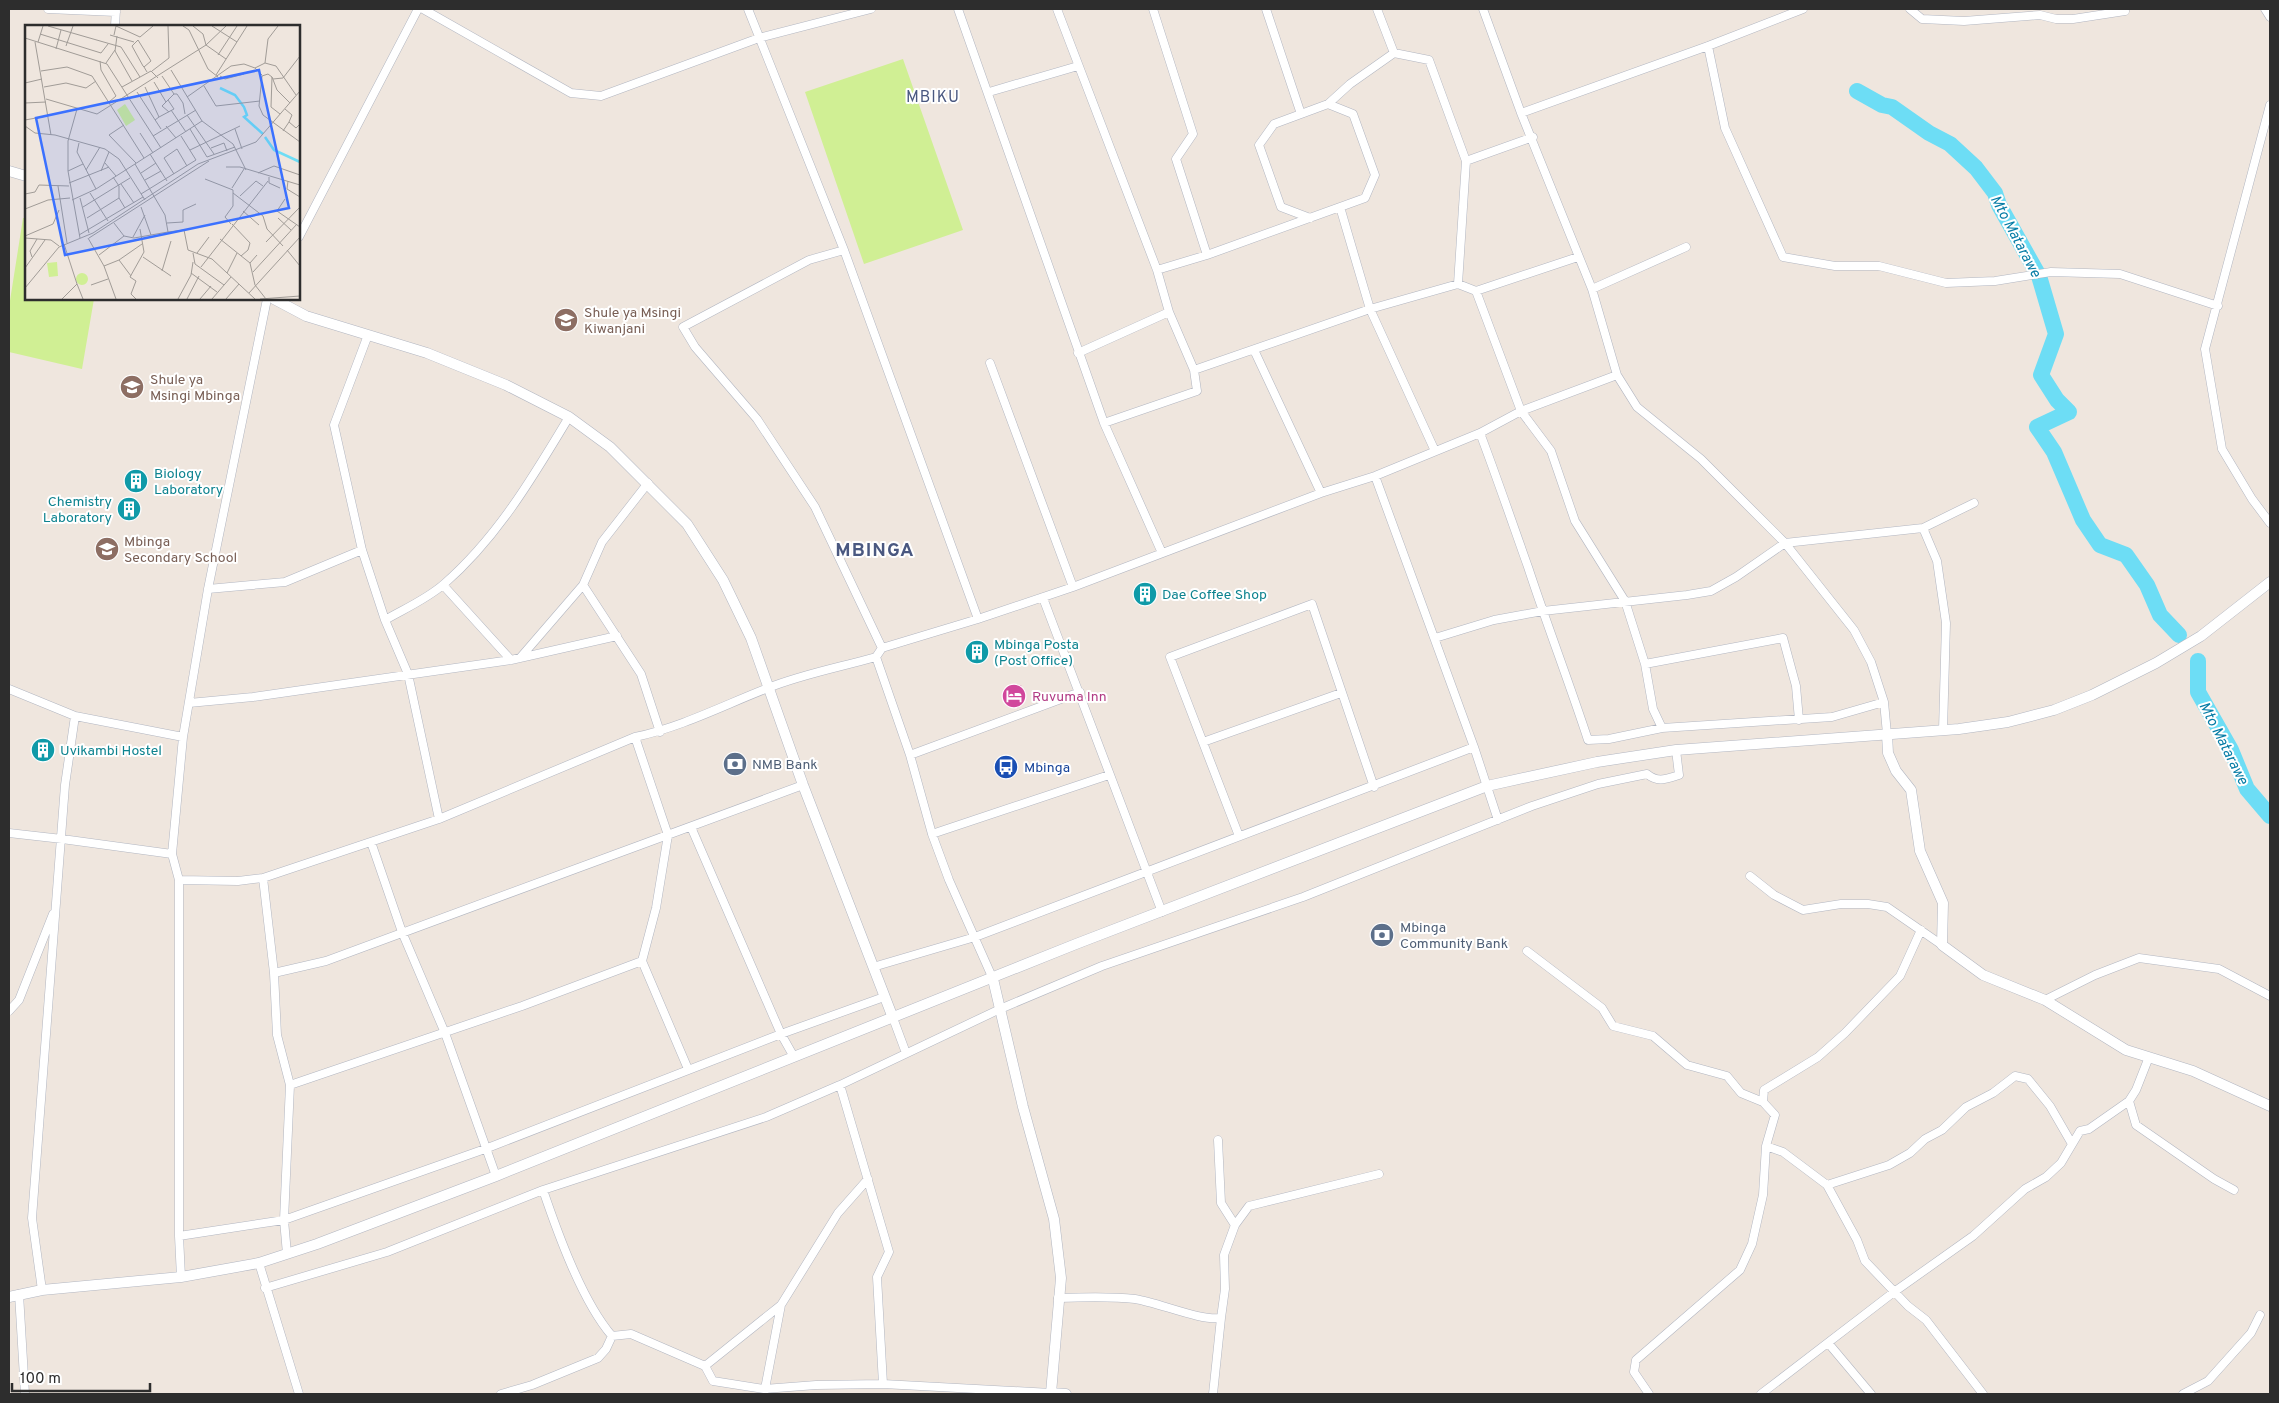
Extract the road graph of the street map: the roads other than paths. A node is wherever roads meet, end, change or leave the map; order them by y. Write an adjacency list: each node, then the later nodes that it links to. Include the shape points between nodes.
1 (48, 9): 15 (street)
2 (418, 9): 34 (street)
3 (423, 9): 19 (street, via 571,93 601,96)
4 (748, 9): 19 (street)
5 (872, 9): 19 (street)
6 (958, 9): 23 (street)
7 (1057, 9): 22 (street)
8 (1153, 9): 37 (street, via 1193,134 1176,159)
9 (1266, 9): 27 (street)
10 (1377, 9): 21 (street)
11 (1484, 9): 26 (street)
12 (1803, 9): 20 (street)
13 (1910, 9): 16 (street, via 1922,19 1964,20 2040,15 2073,19)
14 (2265, 9): 17 (street)
15 (116, 10): 18 (street)
16 (2125, 11)
17 (2270, 17)
18 (115, 25)
19 (759, 38): 36 (street)
20 (1708, 46): 26 (street); 45 (street, via 1725,128 1783,257 1835,266 1879,266 1946,283 1995,281 2051,272 2120,274)
21 (1394, 53): 24 (street); 29 (street, via 1429,60)
22 (1078, 66): 23 (street); 39 (street)
23 (989, 92): 50 (street)
24 (1328, 104): 27 (street); 32 (street, via 1353,114 1375,175 1365,198)
25 (2270, 105): 45 (street)
26 (1521, 112): 28 (street)
27 (1301, 114): 33 (street, via 1274,124 1259,145 1281,207)
28 (1533, 138): 29 (street); 38 (street)
29 (1466, 161): 40 (street)
30 (9, 171): 31 (main road)
31 (25, 176)
32 (1340, 207): 33 (street); 46 (street)
33 (1310, 218): 37 (street)
34 (300, 235)
35 (1686, 247): 41 (street)
36 (844, 250): 76 (street); 80 (street, via 810,260 683,326 695,347 757,419 815,507)
37 (1207, 255): 39 (street)
38 (1578, 257): 41 (street); 42 (street)
39 (1157, 270): 47 (street)
40 (1458, 284): 42 (street); 46 (street)
41 (1592, 289): 53 (street)
42 (1476, 291): 54 (street)
43 (267, 300): 72 (street)
44 (276, 300): 48 (main road, via 306,316)
45 (2218, 306): 63 (street, via 2205,349 2222,449)
46 (1370, 309): 49 (street); 58 (street)
47 (1169, 312): 50 (street); 52 (street)
48 (368, 335): 55 (main road, via 427,353 497,382); 66 (street, via 334,425)
49 (1254, 350): 52 (street); 61 (street)
50 (1078, 353): 56 (street)
51 (990, 363): 71 (street)
52 (1194, 370): 56 (street, via 1197,391)
53 (1618, 375): 54 (street); 65 (street, via 1637,406 1701,459)
54 (1521, 411): 57 (street); 74 (street, via 1551,451 1575,521)
55 (569, 418): 60 (main road, via 610,447); 69 (street, via 526,488 488,540)
56 (1104, 423): 67 (street)
57 (1480, 433): 58 (street); 75 (street, via 1513,518)
58 (1435, 451): 59 (street)
59 (1376, 476): 61 (street); 79 (street)
60 (648, 483): 70 (street, via 602,542); 86 (main road, via 687,524 723,580 751,638)
61 (1321, 493): 67 (street)
62 (1974, 503): 64 (street)
63 (2270, 523)
64 (1923, 528): 65 (street); 95 (street, via 1937,561 1946,623)
65 (1785, 544): 74 (street, via 1711,590); 90 (street, via 1854,630 1871,662)
66 (362, 550): 72 (street, via 284,582); 77 (street)
67 (1162, 553): 71 (street)
68 (2270, 582): 95 (main road, via 2201,636 2156,664 2092,695 2054,710 2008,722)
69 (443, 585): 77 (street); 83 (street)
70 (583, 585): 78 (street); 82 (street)
71 (1073, 587): 73 (street)
72 (208, 589): 91 (street)
73 (1043, 598): 76 (street); 88 (street)
74 (1625, 601): 75 (street); 84 (street)
75 (1543, 611): 79 (street, via 1494,620); 94 (street, via 1588,740)
76 (978, 619): 80 (street)
77 (385, 620): 85 (street)
78 (617, 636): 82 (street); 96 (street, via 641,674)
79 (1435, 638): 101 (street)
80 (882, 648): 81 (street)
81 (876, 657): 86 (street); 103 (street)
82 (520, 658): 83 (street)
83 (511, 660): 85 (street)
84 (1644, 664): 93 (street, via 1783,638 1796,686); 94 (street, via 1653,708)
85 (408, 674): 91 (street); 108 (street)
86 (769, 688): 96 (street); 105 (main road)
87 (9, 689): 92 (street)
88 (1080, 692): 103 (street); 104 (street)
89 (1340, 693): 100 (street); 100 (street, via 1312,604 1170,657); 107 (street)
90 (1884, 702): 93 (street, via 1832,717); 97 (street)
91 (189, 703): 98 (street)
92 (75, 716): 98 (street); 115 (street, via 65,785)
93 (1798, 720): 94 (street)
94 (1662, 728)
95 (1943, 730): 97 (main road)
96 (660, 732): 99 (street)
97 (1886, 734): 102 (main road); 127 (main road, via 1896,771 1911,790 1920,851 1943,903)
98 (183, 737): 117 (street)
99 (635, 737): 108 (street); 113 (street)
100 (1203, 742): 114 (street)
101 (1474, 747): 106 (street); 107 (street)
102 (1676, 750): 106 (main road, via 1597,762); 109 (street, via 1679,775 1662,781 1647,774 1636,775 1598,784)
103 (910, 755): 112 (street)
104 (1109, 775): 112 (street); 118 (street)
105 (803, 785): 110 (street); 130 (main road)
106 (1487, 786): 109 (street); 123 (main road)
107 (1374, 787): 114 (street)
108 (439, 819): 116 (street)
109 (1498, 820): 136 (street, via 1303,898 1102,966)
110 (691, 827): 113 (street); 140 (street)
111 (9, 833): 115 (street)
112 (932, 834): 126 (street)
113 (668, 835): 125 (street); 129 (street, via 656,908)
114 (1238, 836): 118 (street)
115 (62, 839): 117 (street); 122 (street)
116 (371, 842): 120 (street); 125 (street)
117 (172, 854): 121 (street)
118 (1146, 872): 123 (street); 126 (street)
119 (1750, 876): 124 (street, via 1774,896 1803,910 1841,904 1886,907)
120 (263, 878): 121 (street); 131 (street)
121 (179, 880): 162 (street)
122 (57, 904): 137 (street, via 19,1000); 167 (street, via 32,1218)
123 (1162, 912): 132 (main road)
124 (1921, 930): 127 (street); 148 (street, via 1900,976 1818,1057 1764,1090)
125 (402, 932): 131 (street, via 326,961); 139 (street)
126 (975, 937): 130 (street); 132 (street)
127 (1942, 945): 135 (main road, via 1983,975)
128 (1527, 951): 148 (street, via 1602,1008 1613,1026 1653,1036 1687,1066 1727,1076 1741,1093)
129 (642, 961): 139 (street); 144 (street)
130 (873, 967): 134 (main road)
131 (274, 974): 145 (street, via 277,1035)
132 (993, 979): 136 (main road); 138 (main road)
133 (2270, 996): 135 (street, via 2219,969 2139,958)
134 (884, 997): 138 (main road); 140 (street)
135 (2045, 1000): 143 (main road, via 2126,1050)
136 (1000, 1009): 141 (street); 170 (main road, via 1054,1218 1061,1278)
137 (9, 1011)
138 (893, 1018): 141 (street); 142 (main road)
139 (444, 1033): 145 (street); 153 (street)
140 (781, 1034): 142 (street); 144 (street)
141 (906, 1053): 146 (street)
142 (794, 1057): 155 (main road)
143 (2149, 1057): 147 (street); 149 (main road, via 2193,1071)
144 (688, 1070): 153 (street)
145 (290, 1085): 160 (street)
146 (840, 1085): 156 (street); 158 (street, via 766,1117)
147 (2129, 1101): 151 (street, via 2089,1129 2080,1131); 159 (street, via 2136,1125 2214,1180)
148 (1763, 1102): 152 (street, via 1775,1115)
149 (2270, 1106)
150 (1218, 1140): 161 (street, via 1222,1203)
151 (2072, 1144): 157 (street, via 2050,1106 2028,1079 2015,1076 1993,1093 1966,1107 1942,1130 1925,1139 1910,1153 1889,1165); 168 (street, via 2046,1177 2025,1189 1973,1236)
152 (1766, 1146): 157 (street, via 1783,1152); 185 (street, via 1763,1195 1752,1244 1740,1270 1636,1360 1634,1372)
153 (486, 1149): 155 (street); 160 (street)
154 (1379, 1174): 161 (street, via 1249,1206)
155 (496, 1176): 163 (main road)
156 (868, 1179): 171 (street, via 838,1213); 177 (street, via 889,1252 877,1276)
157 (1827, 1185): 168 (street, via 1865,1261)
158 (543, 1190): 166 (street, via 387,1252); 174 (street, via 557,1230 598,1320)
159 (2234, 1190)
160 (284, 1220): 162 (street); 163 (street)
161 (1235, 1225): 173 (street, via 1224,1255 1225,1289)
162 (179, 1236): 165 (street)
163 (287, 1254): 164 (main road)
164 (259, 1263): 165 (main road); 166 (street)
165 (181, 1277): 167 (main road)
166 (265, 1288): 181 (street)
167 (42, 1290): 169 (main road)
168 (1894, 1292): 175 (street); 188 (street, via 1926,1320)
169 (14, 1296): 180 (street)
170 (1058, 1298): 173 (street, via 1135,1299 1211,1320); 179 (main road)
171 (781, 1305): 176 (street); 178 (street)
172 (2260, 1314): 189 (street, via 2251,1333 2208,1381)
173 (1221, 1318): 184 (street)
174 (612, 1336): 176 (street, via 631,1334); 182 (street, via 598,1358)
175 (1829, 1344): 186 (street); 187 (street)
176 (705, 1366): 178 (street, via 713,1381)
177 (884, 1384): 178 (street, via 816,1384); 179 (street)
178 (764, 1392)
179 (1051, 1393): 183 (main road)
180 (25, 1394)
181 (299, 1394)
182 (501, 1394)
183 (1066, 1394)
184 (1213, 1394)
185 (1649, 1394)
186 (1761, 1394)
187 (1871, 1394)
188 (1983, 1394)
189 (2183, 1394)

